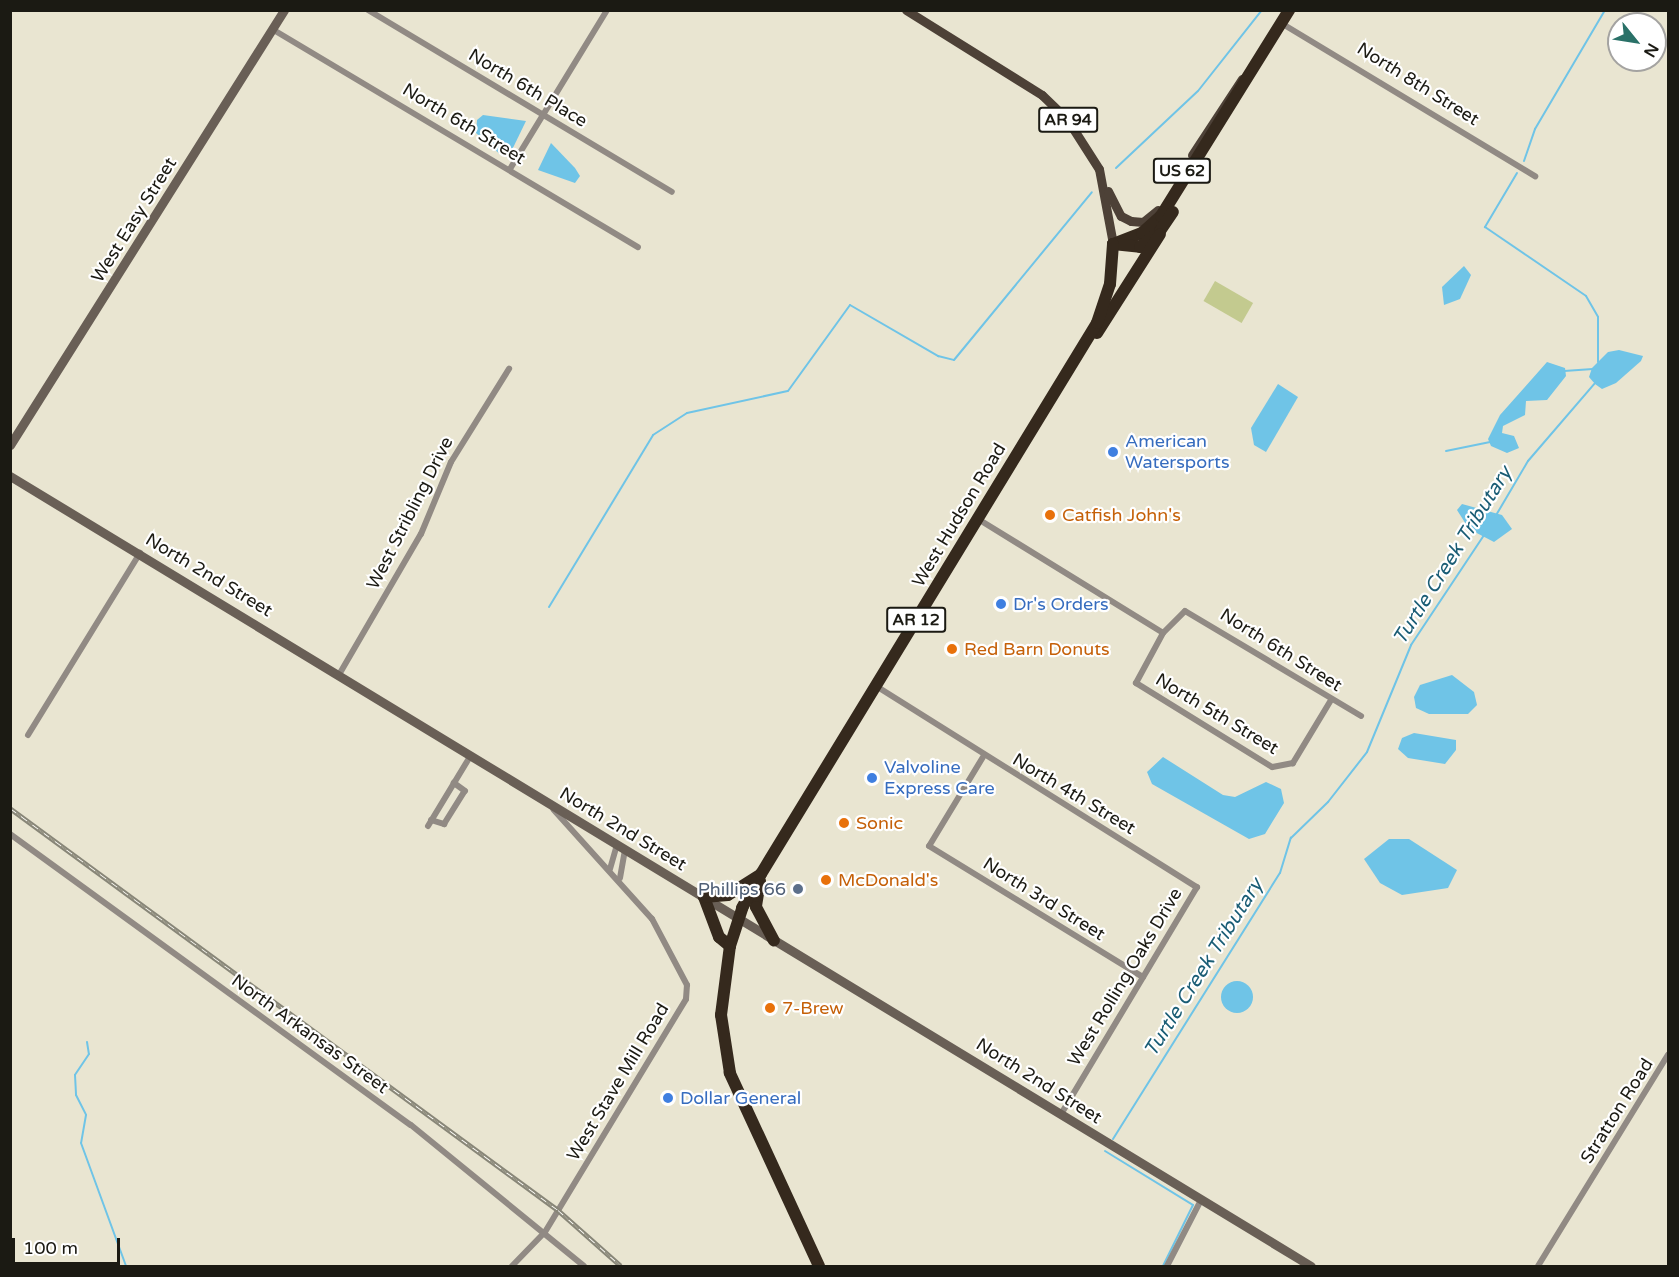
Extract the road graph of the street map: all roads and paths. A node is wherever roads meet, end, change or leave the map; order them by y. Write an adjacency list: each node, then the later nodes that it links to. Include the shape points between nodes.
1 (284, 10): 7 (main road, West Easy Street)
2 (368, 10): 9 (street, North 6th Place)
3 (607, 10): 9 (street)
4 (906, 10): 12 (main road, AR 94, via 1042,95 1088,146)
5 (1289, 10): 6 (highway)
6 (1281, 23): 8 (highway); 11 (street, North 8th Street)
7 (272, 29): 10 (street, North 6th Street); 19 (main road, West Easy Street)
8 (1253, 69): 12 (main road, US 62, via 1232,89 1154,216 1143,222 1121,216); 14 (highway, US 62, via 1246,93); 15 (highway, US 62, via 1161,216 1142,233)
9 (544, 115): 10 (street); 13 (street, North 6th Place)
10 (510, 169): 16 (street, North 6th Street)
11 (1535, 176)
12 (1104, 184): 15 (main road, AR 94)
13 (672, 192)
14 (1161, 231): 15 (highway, via 1140,247); 17 (highway, AR 12, via 1109,319)
15 (1113, 244): 17 (highway, West Hudson Road / AR 12, via 1105,304)
16 (638, 247)
17 (1085, 344): 21 (highway, West Hudson Road / AR 12)
18 (509, 369): 24 (street, West Stribling Drive, via 451,462 421,534)
19 (10, 445)
20 (10, 476): 22 (main road, North 2nd Street)
21 (978, 519): 23 (street); 25 (highway, West Hudson Road / AR 12)
22 (140, 553): 24 (main road, North 2nd Street); 28 (street)
23 (1163, 633): 26 (street, North 6th Street, via 1185,611); 26 (street, North 5th Street, via 1136,683 1272,766 1293,763)
24 (340, 673): 29 (main road, North 2nd Street)
25 (876, 686): 30 (street, North 4th Street); 36 (highway, West Hudson Road / AR 12)
26 (1331, 700): 27 (street, North 6th Street)
27 (1362, 716)
28 (28, 735)
29 (471, 755): 31 (street); 32 (main road, North 2nd Street)
30 (983, 757): 38 (street, North 4th Street); 43 (street, North 3rd Street, via 929,846)
31 (454, 783): 31 (street, via 430,823 444,824 465,791)
32 (548, 803): 34 (main road, North 2nd Street); 35 (street, West Stave Mill Road)
33 (10, 834): 47 (street, North Arkansas Street, via 411,1125)
34 (621, 847): 35 (street); 37 (street); 39 (main road, North 2nd Street)
35 (610, 869): 37 (street, West Stave Mill Road)
36 (761, 874): 39 (highway, AR 12, via 728,895); 40 (highway, West Hudson Road / AR 12); 41 (highway, via 756,907)
37 (620, 879): 47 (street, West Stave Mill Road, via 677,961 687,985 686,999)
38 (1197, 887): 43 (street, West Rolling Oaks Drive)
39 (704, 897): 40 (main road, North 2nd Street); 42 (highway, via 719,937)
40 (738, 918): 41 (main road, North 2nd Street); 42 (highway, West Hudson Road)
41 (774, 941): 45 (main road, North 2nd Street)
42 (730, 946): 50 (highway, West Hudson Road, via 721,1015 730,1073)
43 (1143, 977): 45 (street, West Rolling Oaks Drive)
44 (1668, 1055): 53 (street, Stratton Road)
45 (1060, 1114): 46 (main road, North 2nd Street)
46 (1201, 1200): 51 (street); 52 (main road, North 2nd Street)
47 (545, 1232): 48 (street, West Stave Mill Road); 49 (street, North Arkansas Street)
48 (512, 1266)
49 (584, 1266)
50 (819, 1266)
51 (1167, 1266)
52 (1311, 1266)
53 (1538, 1266)

